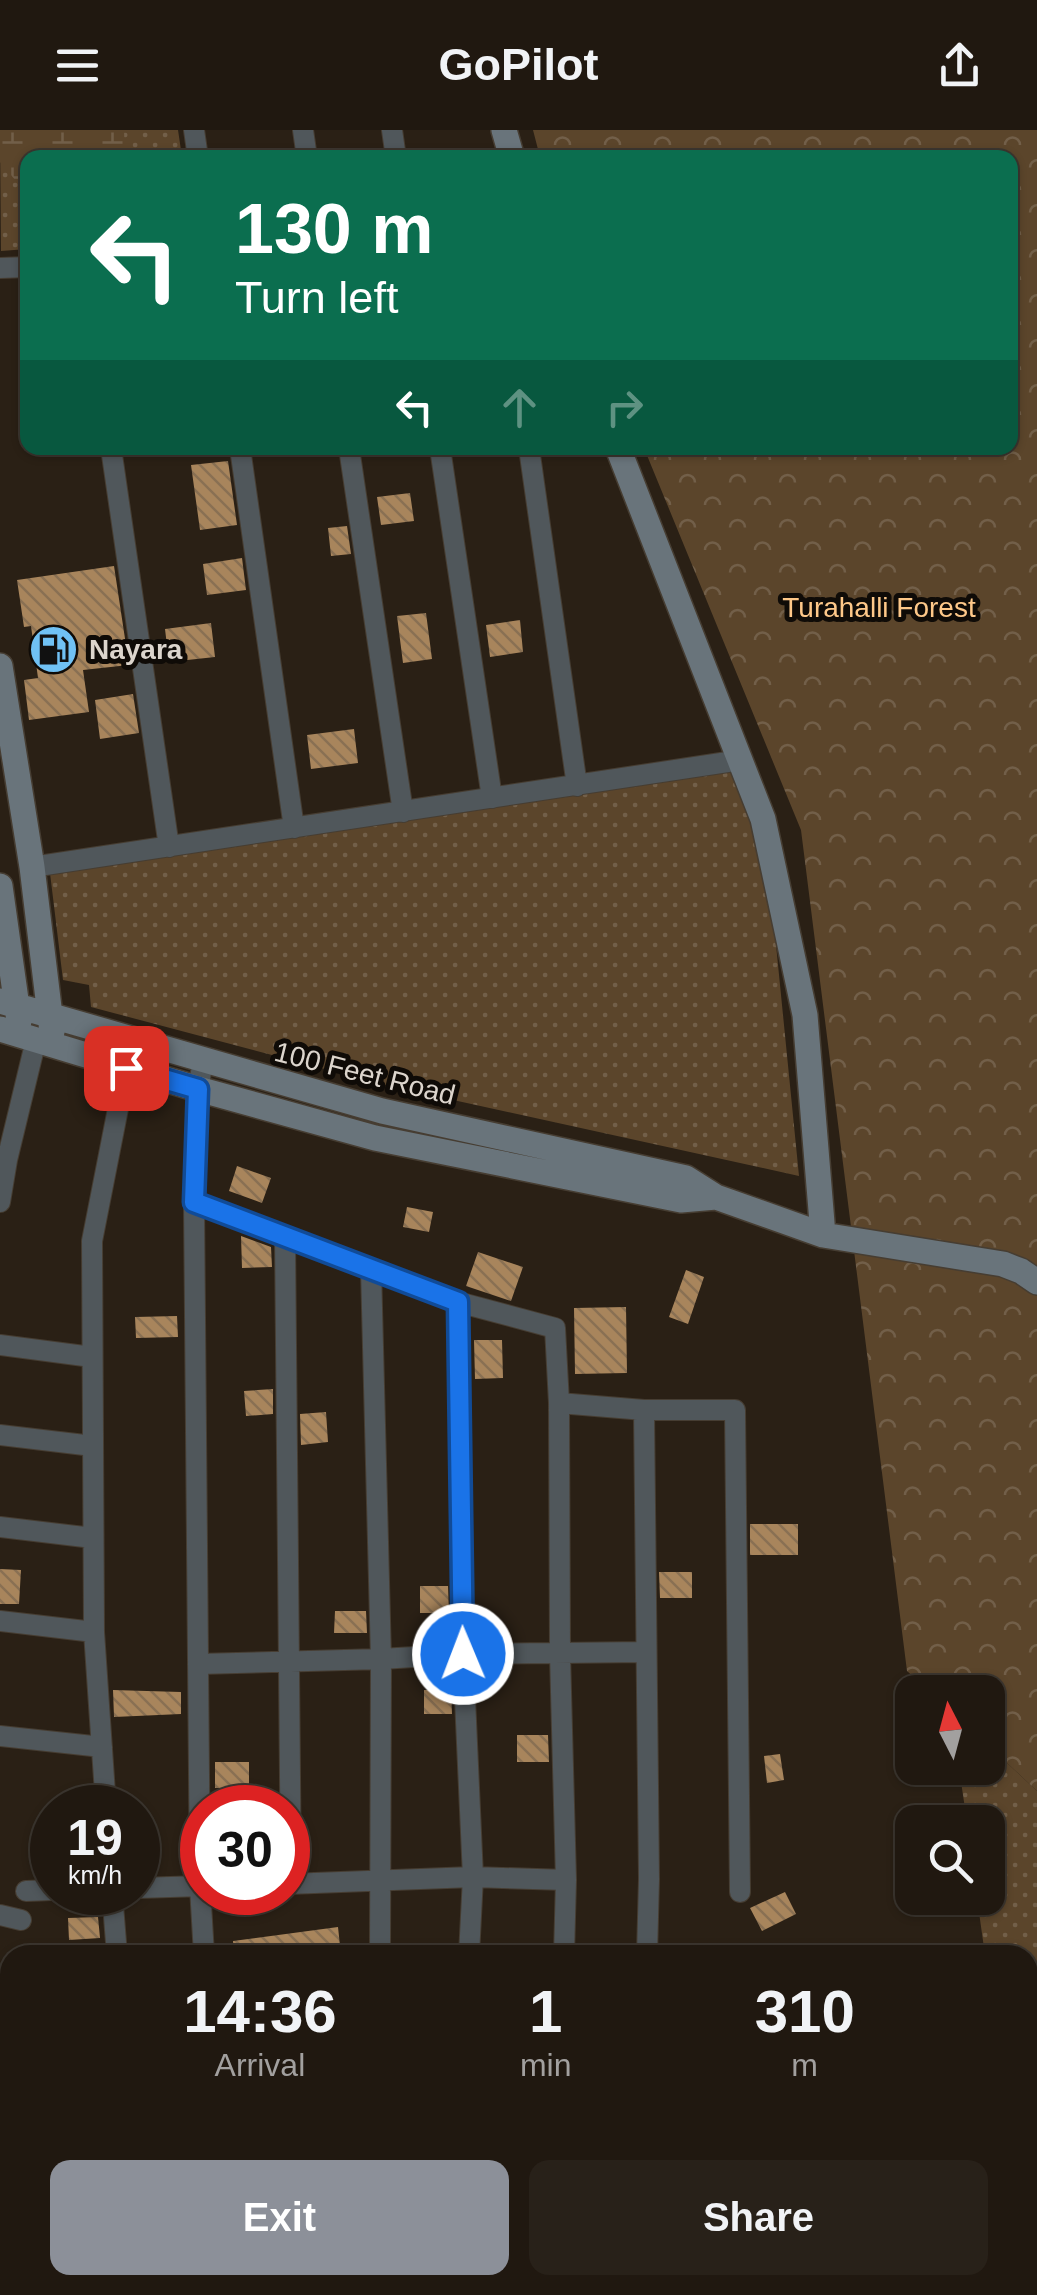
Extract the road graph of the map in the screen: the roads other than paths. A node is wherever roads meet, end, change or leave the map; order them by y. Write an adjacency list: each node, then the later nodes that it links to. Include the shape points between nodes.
1 (112, 455): 13 (street)
2 (241, 455): 12 (street)
3 (351, 455): 11 (street)
4 (441, 455): 10 (street)
5 (531, 455): 9 (street)
6 (621, 455): 8 (main road)
7 (0, 666): 14 (main road)
8 (741, 760): 9 (street); 27 (main road, via 764,819 805,1016)
9 (577, 786): 10 (street)
10 (492, 798): 11 (street)
11 (403, 812): 12 (street)
12 (294, 828): 13 (street)
13 (169, 847): 14 (street)
14 (32, 867): 17 (main road)
15 (0, 886): 16 (main road)
16 (8, 1004): 17 (main road, 100 Feet Road); 18 (main road)
17 (50, 1016): 18 (main road); 19 (main road, 100 Feet Road)
18 (28, 1038): 20 (main road, 100 Feet Road); 22 (street)
19 (203, 1061): 21 (street); 24 (main road, 100 Feet Road, via 382,1111 686,1178)
20 (126, 1068): 21 (main road, 100 Feet Road); 33 (street, via 92,1241)
21 (198, 1089): 24 (main road, 100 Feet Road, via 375,1138 680,1200); 26 (street)
22 (10, 1097): 23 (street)
23 (4, 1159): 25 (street)
24 (716, 1197): 27 (main road, 100 Feet Road)
25 (0, 1202)
26 (194, 1202): 28 (street); 47 (street)
27 (823, 1235): 30 (main road, 100 Feet Road, via 1003,1264)
28 (285, 1236): 29 (street); 46 (street)
29 (371, 1269): 31 (street); 45 (street)
30 (1037, 1282)
31 (458, 1302): 34 (street, via 555,1328); 43 (street)
32 (0, 1345): 33 (street)
33 (92, 1357): 37 (street)
34 (559, 1403): 35 (street); 44 (street)
35 (644, 1410): 42 (street); 59 (street, via 735,1410)
36 (0, 1435): 37 (street)
37 (93, 1446): 39 (street)
38 (0, 1527): 39 (street)
39 (93, 1538): 41 (street)
40 (0, 1621): 41 (street)
41 (94, 1632): 49 (street)
42 (646, 1652): 44 (street); 69 (street)
43 (463, 1654): 44 (street); 45 (street); 53 (street)
44 (560, 1654): 54 (street)
45 (381, 1659): 46 (street); 55 (street)
46 (289, 1662): 47 (street); 52 (street)
47 (198, 1664): 51 (street)
48 (0, 1736): 49 (street)
49 (102, 1747): 50 (street)
50 (104, 1785)
51 (200, 1785)
52 (289, 1785)
53 (473, 1877): 54 (street); 55 (street); 67 (street)
54 (566, 1880): 68 (street)
55 (380, 1882): 56 (street); 66 (street)
56 (310, 1884)
57 (26, 1890): 58 (street)
58 (30, 1890)
59 (740, 1892)
60 (0, 1915): 63 (street)
61 (114, 1915): 64 (street)
62 (202, 1915): 65 (street)
63 (21, 1920)
64 (117, 1945)
65 (204, 1945)
66 (380, 1945)
67 (470, 1945)
68 (564, 1945)
69 (647, 1945)

